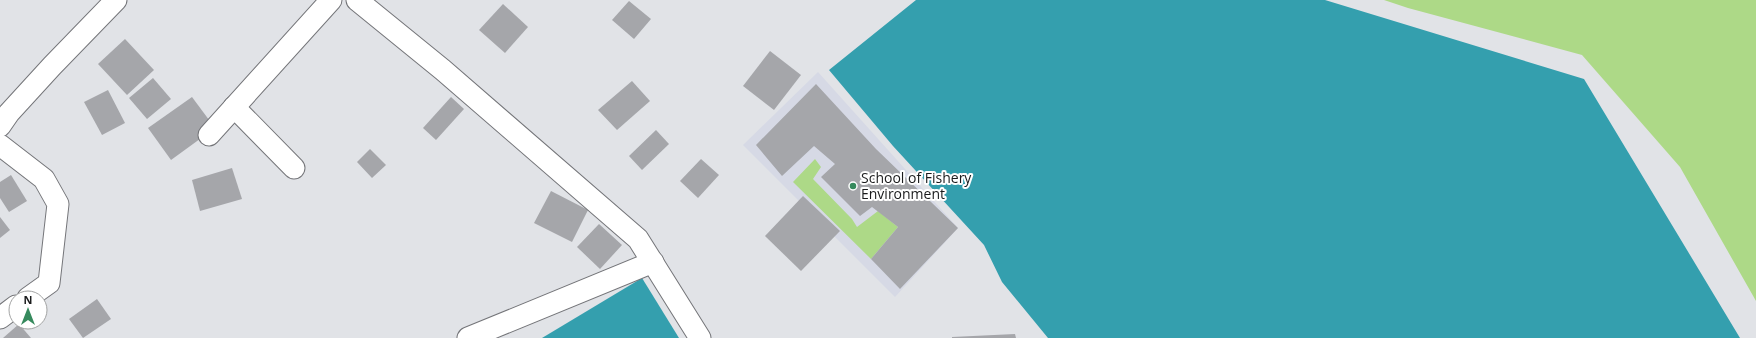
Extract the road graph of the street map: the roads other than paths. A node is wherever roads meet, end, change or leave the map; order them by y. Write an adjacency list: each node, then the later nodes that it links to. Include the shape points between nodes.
1 (116, 0): 5 (street, via 8,113)
2 (331, 0): 4 (street)
3 (357, 0): 9 (street, via 638,238)
4 (234, 108): 6 (street); 8 (street)
5 (0, 126)
6 (209, 135)
7 (0, 146): 10 (street, via 44,179 58,204 49,283)
8 (294, 168)
9 (653, 262): 11 (street); 12 (street)
10 (39, 290)
11 (468, 338)
12 (700, 338)

